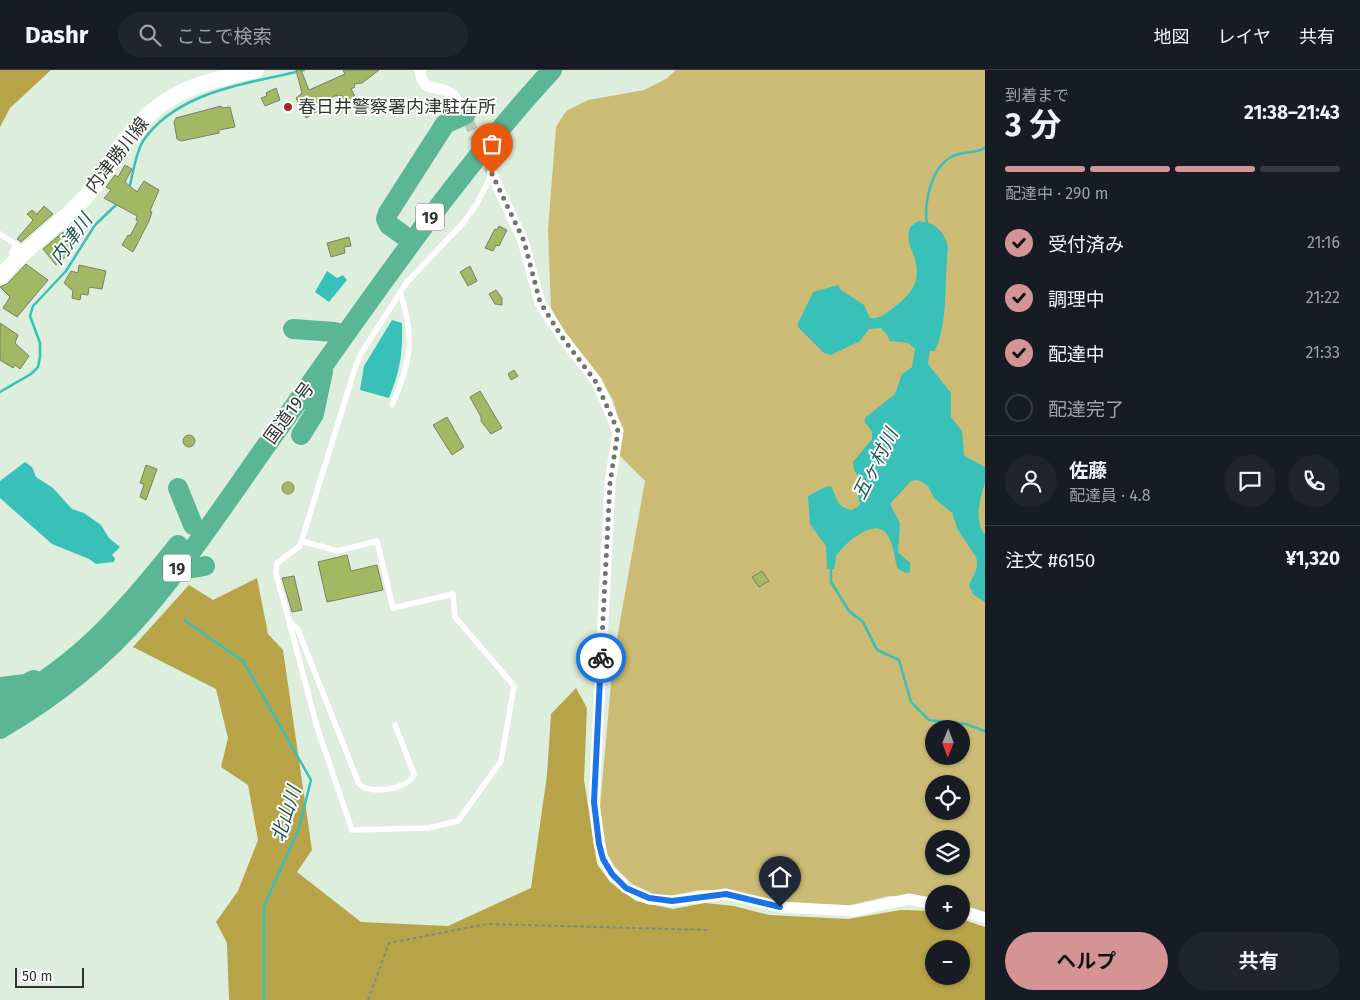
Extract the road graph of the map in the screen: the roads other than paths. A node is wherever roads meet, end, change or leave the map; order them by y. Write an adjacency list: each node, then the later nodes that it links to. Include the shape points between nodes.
1 (256, 70): 9 (main road, 内津勝川線, via 202,82 155,108 121,147 95,186)
2 (420, 70): 5 (street, via 426,86 452,94)
3 (534, 70): 8 (highway, 国道19号 / 19, via 458,160)
4 (552, 70): 14 (highway, 国道19号 / 19, via 514,111 414,238)
5 (466, 118): 8 (highway, via 445,124 388,213 389,225)
6 (492, 174): 11 (lane, via 463,223); 28 (street, via 524,241 540,302 596,382 618,431 610,483 594,802 603,859 626,888 649,898 672,901 726,894 780,907 853,910 909,899)
7 (0, 234): 9 (lane, via 17,245 12,252)
8 (403, 235): 13 (highway, 国道19号 / 19)
9 (20, 257): 10 (main road, 内津勝川線)
10 (0, 277)
11 (400, 292): 15 (lane, via 408,318 409,350 405,376); 19 (lane, via 356,365)
12 (293, 329): 13 (highway)
13 (335, 332): 18 (highway, 国道19号 / 19)
14 (325, 364): 16 (highway, via 314,414); 21 (highway, 国道19号 / 19)
15 (392, 405)
16 (301, 435)
17 (178, 488): 18 (highway)
18 (193, 525): 23 (highway, 国道19号 / 19, via 133,602)
19 (302, 541): 22 (lane, via 277,563 276,574); 22 (lane, via 338,551 377,541 394,608 453,594 455,618 514,686 501,761 458,821 428,828 352,830 317,727)
20 (204, 566): 21 (highway)
21 (175, 571): 27 (highway, 国道19号 / 19, via 144,612 102,654 23,716)
22 (289, 621): 26 (lane, via 298,630 359,784 365,790 408,784 413,780 414,774)
23 (68, 663): 24 (highway, via 26,684); 25 (highway, 国道19号 / 19)
24 (0, 687)
25 (0, 707)
26 (395, 725)
27 (0, 729)
28 (925, 902)
29 (970, 914): 30 (street)
30 (985, 918)

